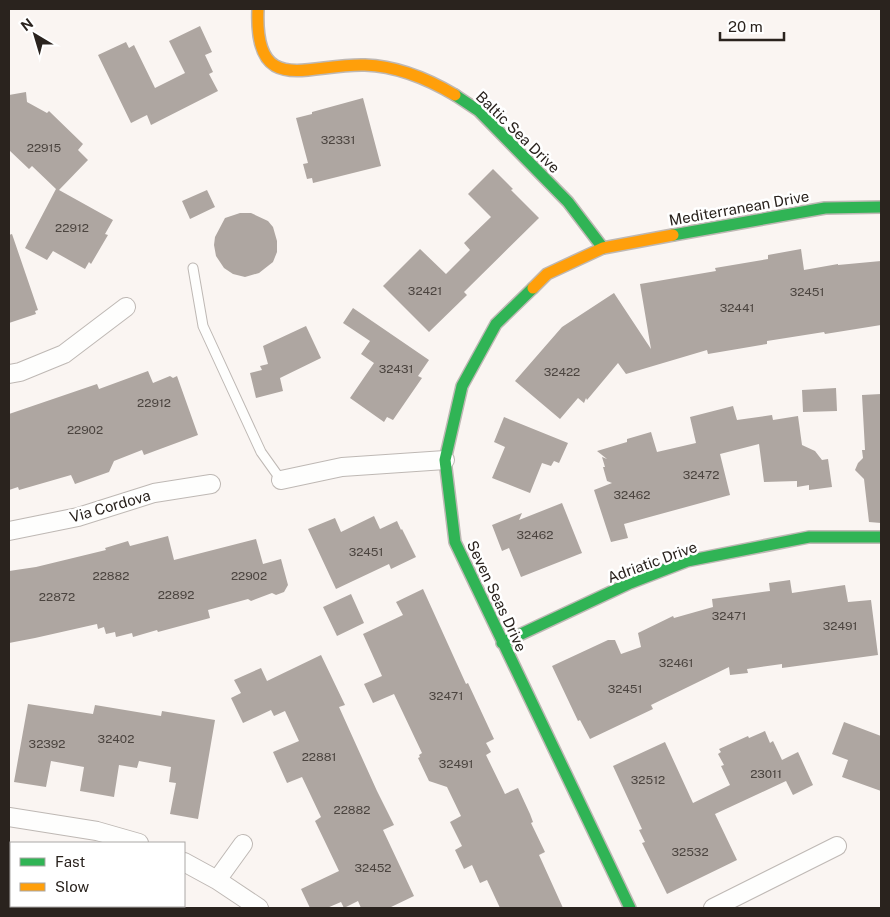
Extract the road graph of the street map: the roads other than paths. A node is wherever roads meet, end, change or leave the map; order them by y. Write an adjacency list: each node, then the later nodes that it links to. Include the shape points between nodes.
1 (258, 9): 3 (street, Baltic Sea Drive, via 262,53 276,67 293,71 348,65 393,69 432,82 468,103 552,184)
2 (881, 208): 3 (street, Mediterranean Drive, via 825,208)
3 (603, 248): 7 (street, Seven Seas Drive, via 547,274 496,324 462,386)
4 (193, 268): 8 (lane, via 202,326 262,452)
5 (126, 307): 6 (street, via 64,354)
6 (9, 374)
7 (446, 460): 8 (street, via 342,467); 12 (street, Seven Seas Drive, via 455,542)
8 (281, 480)
9 (211, 484): 10 (street, Via Cordova, via 154,493 78,517)
10 (9, 531)
11 (881, 537): 12 (street, Adriatic Drive, via 809,537 687,561 630,583)
12 (502, 643): 20 (street, Seven Seas Drive)
13 (9, 816): 14 (street)
14 (136, 842)
15 (243, 844): 18 (street)
16 (837, 846): 21 (street)
17 (185, 863): 18 (street)
18 (217, 880): 19 (street)
19 (259, 908)
20 (630, 908)
21 (713, 908)

